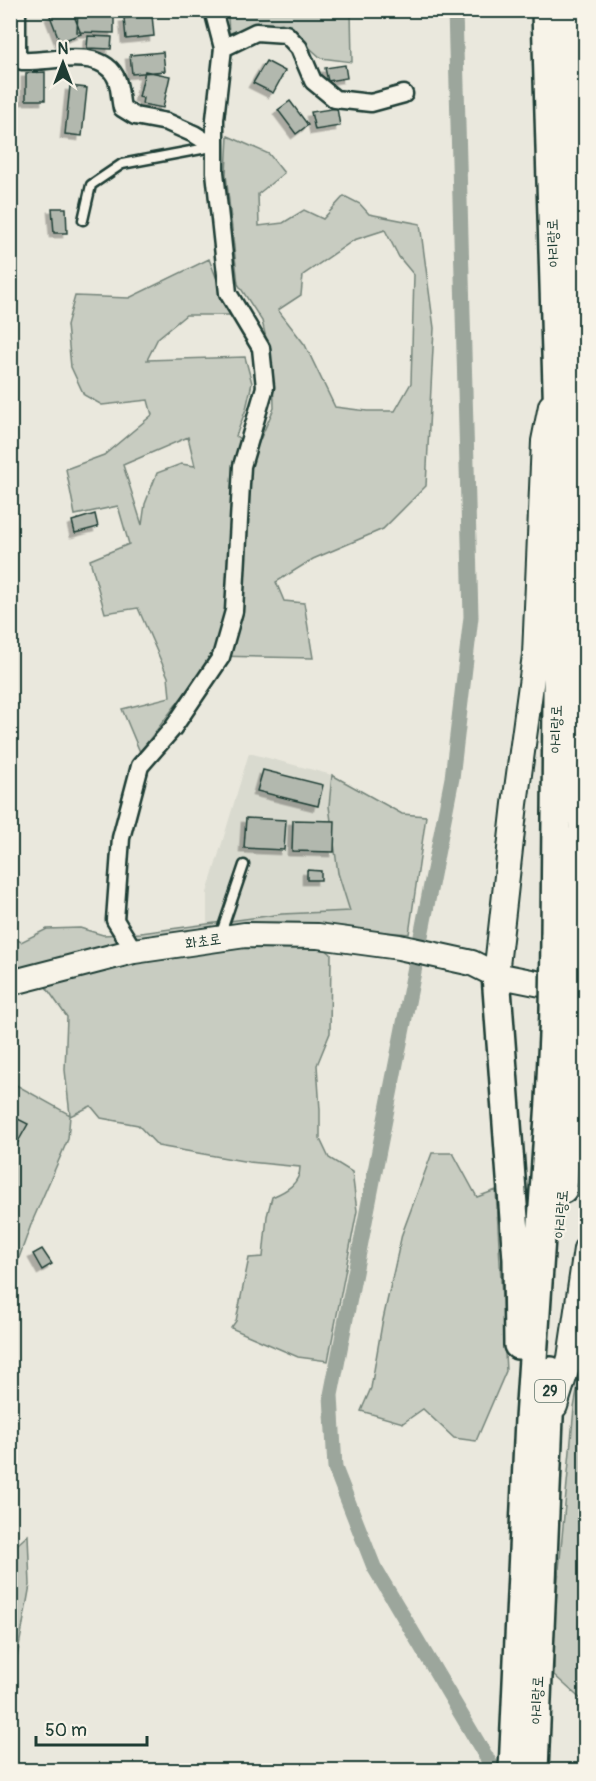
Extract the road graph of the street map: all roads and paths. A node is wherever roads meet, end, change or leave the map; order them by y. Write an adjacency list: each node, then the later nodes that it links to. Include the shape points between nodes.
1 (16, 10): 7 (street, via 17,54 22,61 76,58 103,63 116,79 122,108 135,116 167,122)
2 (213, 10): 5 (street)
3 (546, 10): 9 (main road, 아리랑로 / 29)
4 (568, 10): 9 (main road, 아리랑로 / 29)
5 (223, 48): 6 (street, via 256,32 286,34 298,48 313,81 335,99 371,103); 7 (street)
6 (404, 94)
7 (215, 147): 8 (lane, via 122,164 91,185); 12 (street, via 228,293 261,348 265,387 242,466 234,611 221,657 173,728 140,766 121,838 115,920)
8 (83, 220)
9 (573, 375): 13 (street, via 544,441 535,655); 15 (main road, 아리랑로 / 29, bridge, via 583,827 567,937)
10 (244, 865): 11 (lane)
11 (219, 939): 12 (street, 화초로); 13 (street, 화초로, via 245,935 318,936 399,946 472,963)
12 (134, 951): 14 (street, 화초로)
13 (496, 975): 15 (street); 17 (main road, via 517,1259 521,1385)
14 (10, 983)
15 (571, 1006): 17 (main road, 아리랑로 / 29, via 552,1351)
16 (585, 1249): 17 (street, via 570,1358)
17 (539, 1422): 18 (main road, 아리랑로 / 29); 18 (main road, 아리랑로 / 29, via 515,1738)
18 (527, 1770)

